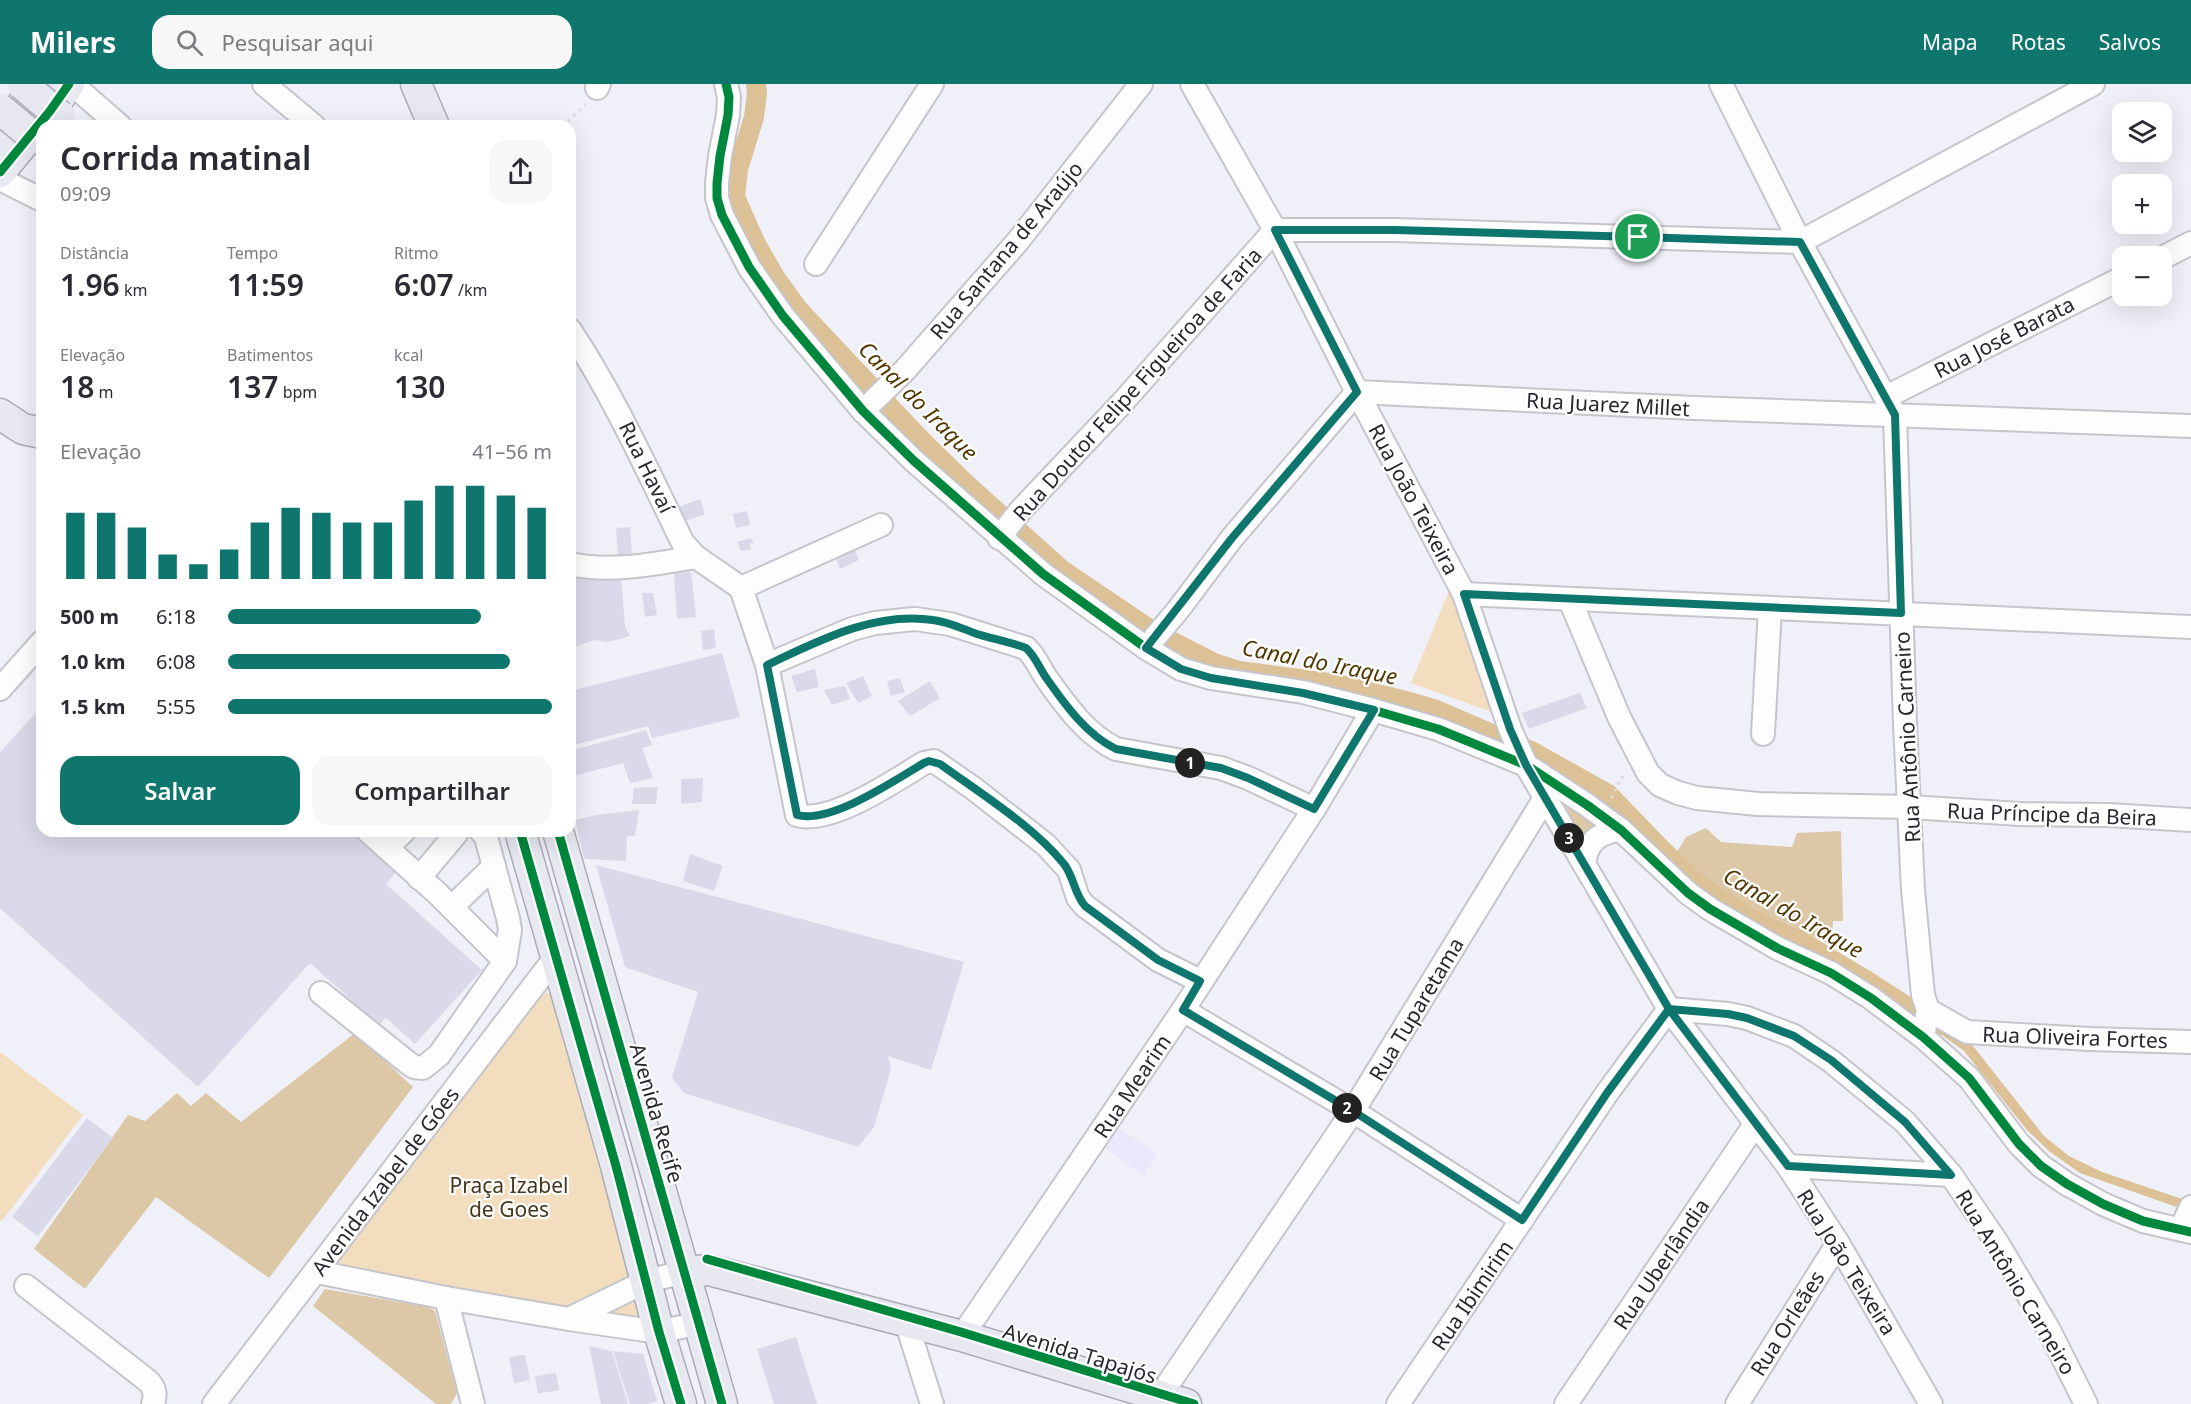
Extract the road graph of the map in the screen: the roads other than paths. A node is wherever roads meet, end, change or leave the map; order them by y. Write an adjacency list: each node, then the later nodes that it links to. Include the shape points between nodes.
1 (22, 84): 14 (main road, bridge)
2 (37, 84): 19 (main road)
3 (70, 84): 13 (main road); 15 (street)
4 (264, 84): 16 (street)
5 (416, 84): 17 (main road)
6 (726, 84): 33 (street, via 728,115 717,183 722,215 749,267 783,316)
7 (932, 84): 28 (street)
8 (1141, 84): 33 (street, Rua Santana de Araújo, via 1018,241)
9 (1192, 84): 24 (street, Rua João Teixeira)
10 (2093, 84): 25 (street)
11 (1726, 86): 25 (street, Rua Antônio Carneiro)
12 (0, 108): 20 (main road, bridge)
13 (43, 120)
14 (66, 120)
15 (113, 120)
16 (307, 120)
17 (431, 120)
18 (36, 128): 21 (main road)
19 (0, 136)
20 (36, 139)
21 (0, 172)
22 (0, 179): 23 (street)
23 (36, 197)
24 (1275, 230): 25 (street); 31 (street, Rua João Teixeira); 38 (street, Rua Doutor Felipe Figueiroa de Faria)
25 (1800, 242): 32 (street, Rua Antônio Carneiro)
26 (2191, 243): 27 (street)
27 (2172, 253)
28 (816, 264)
29 (2112, 284): 32 (street, Rua José Barata)
30 (576, 339): 39 (street, Rua Havaí, via 634,439 683,543)
31 (1357, 392): 32 (street, Rua Juarez Millet); 42 (street, Rua João Teixeira); 47 (street, via 1232,538)
32 (1890, 406): 35 (street, Rua Juarez Millet); 45 (street, Rua Antônio Carneiro)
33 (868, 407): 38 (street, via 912,460)
34 (0, 414): 36 (main road, via 23,429)
35 (2191, 426)
36 (36, 432)
37 (881, 525): 41 (street)
38 (1009, 526): 47 (street, via 1043,574)
39 (696, 557): 40 (street, via 624,567); 41 (street, Rua Havaí)
40 (576, 566)
41 (741, 588): 49 (street)
42 (1464, 594): 43 (street); 53 (street, Rua João Teixeira)
43 (1570, 600): 44 (street); 55 (street, Rua Príncipe da Beira, via 1619,717 1648,774 1660,785 1697,798 1758,804)
44 (1770, 608): 45 (street); 52 (street)
45 (1901, 613): 46 (street); 55 (street, Rua Antônio Carneiro)
46 (2191, 627)
47 (1148, 645): 51 (street, via 1181,669 1211,678 1303,693)
48 (36, 649): 50 (street)
49 (767, 665): 56 (street, via 852,629 894,620 934,620 1026,648 1055,690 1101,742 1116,749 1221,768); 72 (street, via 797,815 831,812 870,795 924,763 940,764 1046,845 1069,870 1078,898 1085,906 1158,960)
50 (0, 689)
51 (1374, 710): 53 (street, via 1438,729); 56 (street, Rua Mearim)
52 (1762, 734)
53 (1526, 765): 54 (street, Rua João Teixeira); 58 (street)
54 (1545, 798): 66 (street, Rua João Teixeira); 79 (street, Rua Tuparetama)
55 (1910, 807): 57 (street, Rua Príncipe da Beira); 74 (street, Rua Antônio Carneiro, via 1913,890)
56 (1314, 809): 72 (street, Rua Mearim)
57 (2191, 820)
58 (1621, 830): 66 (street, via 1594,839); 77 (street, via 1710,909 1831,973)
59 (375, 837): 65 (street)
60 (398, 837): 65 (street)
61 (452, 837): 68 (street)
62 (486, 837): 67 (street)
63 (522, 837): 70 (main road)
64 (560, 837): 87 (main road, Avenida Recife)
65 (387, 848): 68 (street)
66 (1584, 864): 75 (street, Rua João Teixeira)
67 (494, 866): 69 (street); 71 (street, via 510,930)
68 (419, 878): 69 (street)
69 (452, 907): 71 (street)
70 (555, 958): 86 (street, Avenida Izabel de Góes); 88 (main road)
71 (505, 961): 73 (street, via 439,1055 423,1068 407,1062)
72 (1200, 981): 76 (street, Rua Mearim)
73 (321, 993)
74 (1926, 1002): 77 (street, Rua Antônio Carneiro); 78 (street, Rua Oliveira Fortes, via 1967,1032)
75 (1669, 1009): 80 (street, Rua João Teixeira); 82 (street, Rua Antônio Carneiro, via 1747,1018 1794,1036 1831,1060 1905,1122); 83 (street, Rua Ibimirim)
76 (1183, 1010): 79 (street); 95 (street, Rua Mearim)
77 (1923, 1036): 84 (street, via 1969,1078 2019,1144 2041,1166 2103,1204 2143,1221)
78 (2191, 1042)
79 (1353, 1111): 83 (street); 96 (street, Rua Tuparetama)
80 (1756, 1124): 81 (street, Rua João Teixeira); 105 (street, Rua Uberlândia)
81 (1788, 1166): 82 (street); 85 (street, Rua João Teixeira)
82 (1951, 1175): 107 (street, Rua Antônio Carneiro, via 2049,1330)
83 (1522, 1220): 104 (street, Rua Ibimirim)
84 (2187, 1222)
85 (1838, 1243): 97 (street, Rua João Teixeira); 106 (street, Rua Orleães)
86 (317, 1272): 90 (street); 99 (street, Avenida Izabel de Góes)
87 (684, 1272): 88 (street, Avenida Tapajós); 92 (main road, Avenida Tapajós, via 709,1270); 93 (main road, Avenida Recife)
88 (647, 1281): 91 (street, Avenida Tapajós); 94 (main road)
89 (26, 1286): 98 (street, via 148,1381 154,1387)
90 (446, 1298): 91 (street); 100 (street)
91 (569, 1319): 94 (street)
92 (906, 1321): 95 (main road, Avenida Tapajós); 103 (street)
93 (699, 1323): 94 (street); 102 (main road, Avenida Recife)
94 (659, 1332): 101 (main road)
95 (962, 1336): 96 (main road, Avenida Tapajós)
96 (1173, 1400)
97 (1925, 1401)
98 (153, 1404)
99 (214, 1404)
100 (473, 1404)
101 (681, 1404)
102 (722, 1404)
103 (932, 1404)
104 (1398, 1404)
105 (1566, 1404)
106 (1737, 1404)
107 (2086, 1404)

